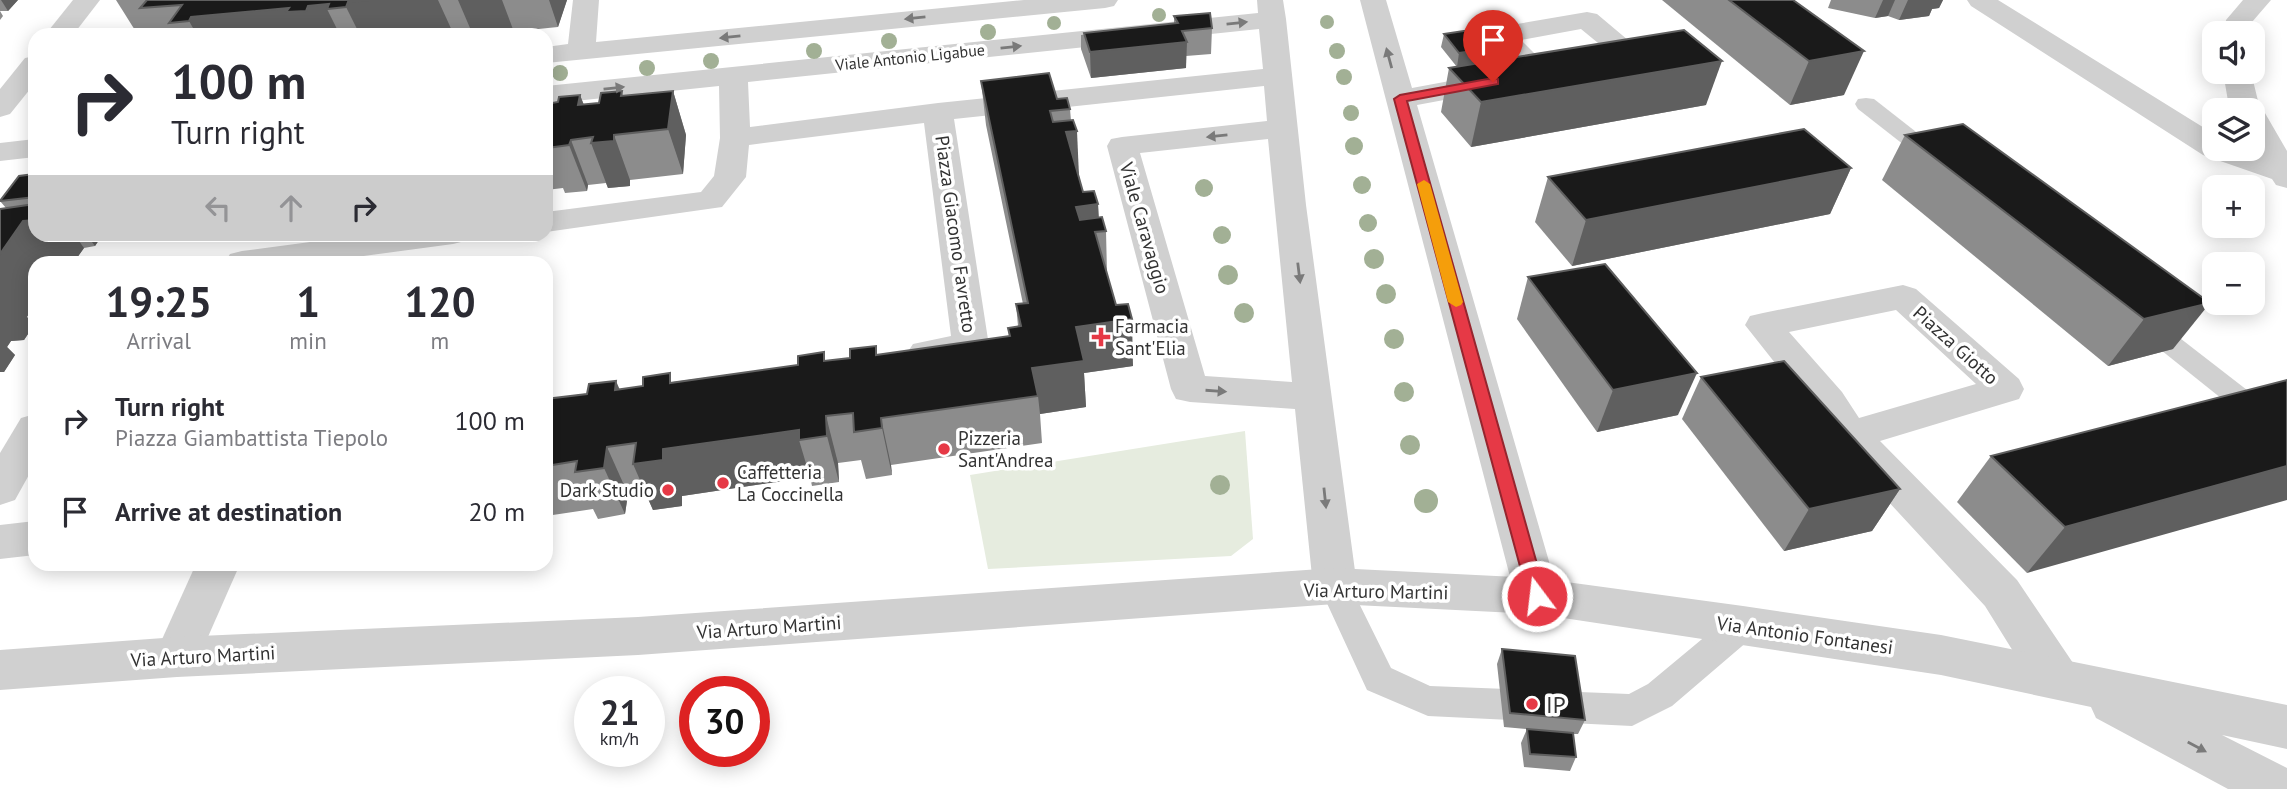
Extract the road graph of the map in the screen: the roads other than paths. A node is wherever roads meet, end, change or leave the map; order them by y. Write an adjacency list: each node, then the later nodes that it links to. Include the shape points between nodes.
1 (87, 0): 9 (street)
2 (586, 0): 10 (street)
3 (1105, 0): 10 (street, Viale Antonio Ligabue, one-way to 10, via 797,20)
4 (1373, 0): 17 (street, one-way to 4)
5 (1980, 0): 24 (street)
6 (2258, 0): 8 (street)
7 (1271, 10): 14 (street, Viale Antonio Ligabue, one-way to 7); 15 (street)
8 (2239, 21)
9 (65, 28)
10 (581, 51): 11 (street, Viale Antonio Ligabue)
11 (553, 54)
12 (1562, 69): 17 (street)
13 (28, 73): 20 (street)
14 (733, 76): 16 (street, Viale Antonio Ligabue, one-way to 14); 23 (street)
15 (1279, 76): 21 (street, Piazza Giacomo Favretto); 22 (street)
16 (553, 94)
17 (1400, 99): 45 (street)
18 (1866, 104): 29 (lane)
19 (28, 106): 20 (street)
20 (0, 108)
21 (938, 112): 23 (street, Piazza Giacomo Favretto); 35 (street, Piazza Giacomo Favretto, via 971,346)
22 (1285, 128): 36 (street, one-way to 36); 36 (street, Viale Caravaggio, one-way to 36, via 1122,146 1190,389)
23 (735, 138): 31 (street, via 730,177 711,200)
24 (2202, 140)
25 (2265, 140): 30 (street)
26 (28, 149): 27 (street)
27 (0, 152)
28 (2249, 161): 30 (street)
29 (1952, 172)
30 (2285, 175)
31 (553, 221)
32 (393, 242): 33 (street)
33 (287, 256)
34 (2125, 308): 38 (lane)
35 (889, 358)
36 (1314, 397): 44 (street, one-way to 44)
37 (1850, 435): 37 (street, Piazza Giotto, via 1940,408 2005,389 1903,297 1763,325); 49 (street, Piazza Giotto, via 2001,593)
38 (2287, 436)
39 (28, 440): 40 (street)
40 (0, 489)
41 (28, 539): 42 (street)
42 (0, 542)
43 (215, 571): 47 (street)
44 (1335, 586): 45 (street, Via Arturo Martini); 46 (lane, via 1379,679 1429,701 1632,710 1660,695); 47 (street, Via Arturo Martini, via 638,636)
45 (1537, 596): 46 (street, Via Antonio Fontanesi)
46 (1743, 625): 49 (street, Via Antonio Fontanesi, via 1941,654)
47 (177, 657): 48 (street, Via Arturo Martini)
48 (0, 670)
49 (2064, 680): 50 (street, Via Antonio Fontanesi); 51 (street, Via Antonio Fontanesi, one-way to 51)
50 (2287, 727)
51 (2277, 789)

